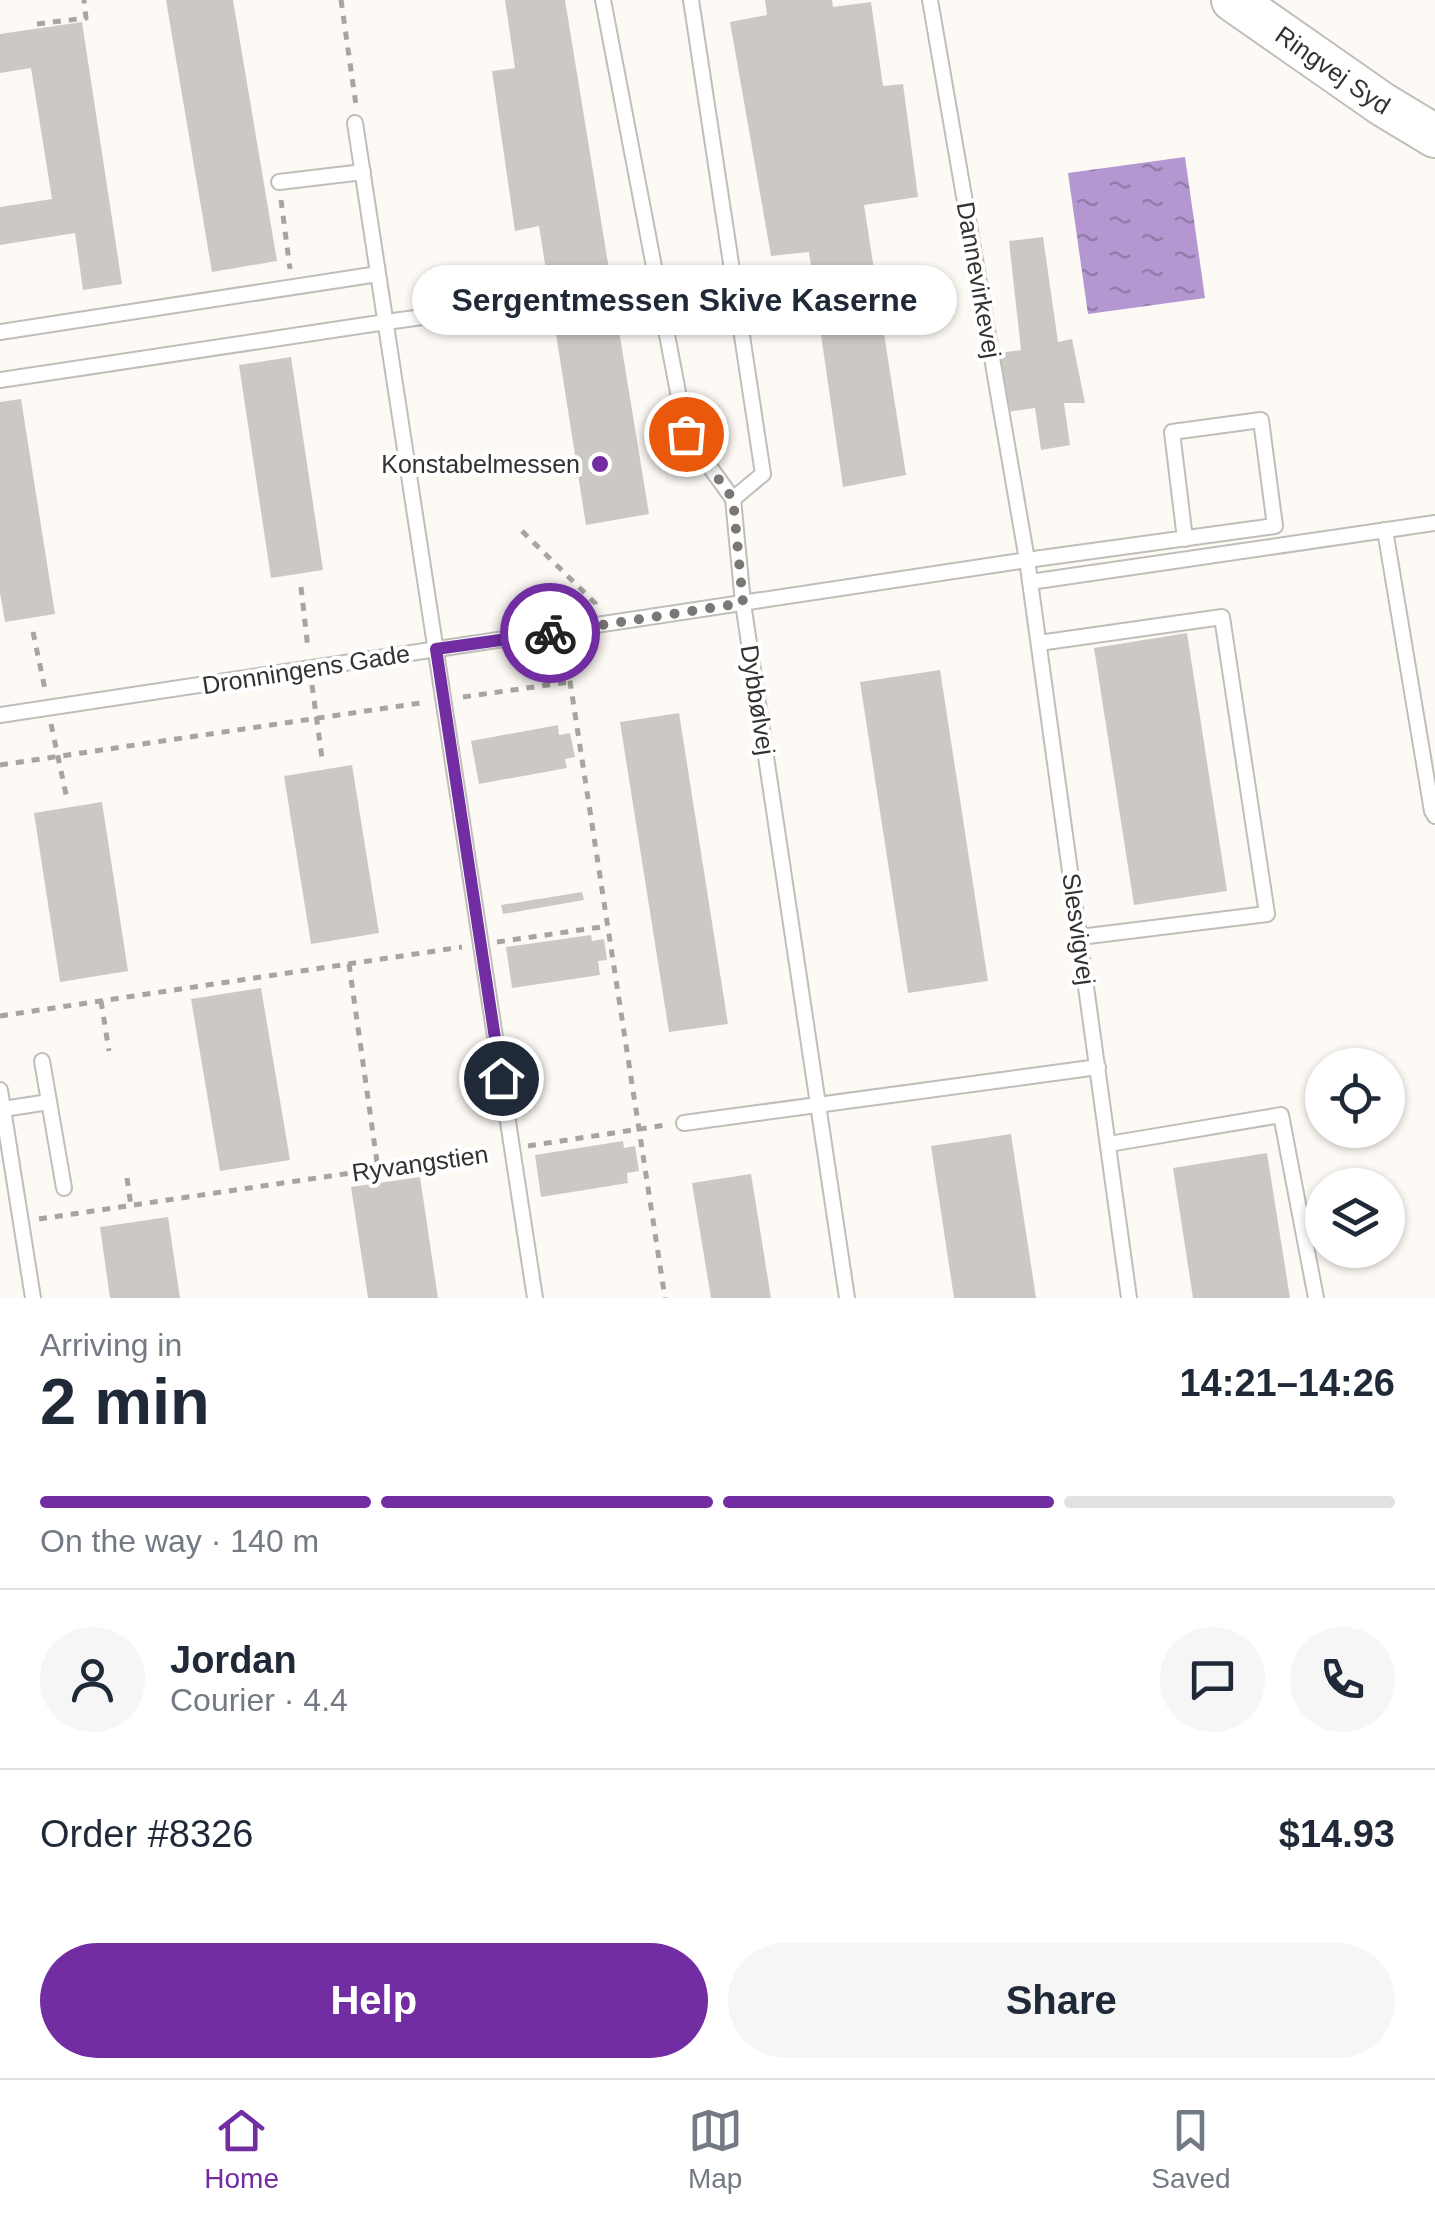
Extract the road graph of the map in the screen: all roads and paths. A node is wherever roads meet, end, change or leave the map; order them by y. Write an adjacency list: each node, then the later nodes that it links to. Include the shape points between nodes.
1 (84, 0): 7 (path, via 86,18)
2 (341, 0): 8 (path)
3 (603, 0): 18 (lane, via 686,434)
4 (690, 0): 18 (lane, via 763,474)
5 (930, 0): 23 (lane, Dannevirkevej)
6 (1234, 0): 9 (main road, Ringvej Syd)
7 (37, 24)
8 (356, 123): 10 (lane)
9 (1435, 136)
10 (363, 172): 11 (lane); 12 (lane)
11 (279, 182): 13 (path)
12 (378, 274): 13 (lane); 15 (lane)
13 (292, 288): 16 (lane)
14 (532, 302): 15 (lane)
15 (386, 322): 17 (lane); 29 (lane)
16 (0, 332)
17 (0, 380)
18 (733, 499): 25 (lane, Dybbølvej)
19 (1435, 523): 20 (lane)
20 (1384, 530): 24 (lane); 36 (lane)
21 (522, 531): 26 (path, via 594,603)
22 (1186, 538): 22 (lane, Dronningens Gade, via 1172,432 1261,420 1275,526); 23 (lane, Dronningens Gade)
23 (1028, 560): 24 (lane, Slesvigvej); 25 (lane, Dronningens Gade)
24 (1030, 582): 28 (lane, Slesvigvej)
25 (743, 603): 26 (lane, Dronningens Gade); 48 (lane, Dybbølvej)
26 (602, 625): 27 (lane, Dronningens Gade)
27 (562, 632): 29 (lane, Dronningens Gade); 30 (path)
28 (1039, 643): 38 (lane, Slesvigvej); 38 (lane, via 1222,618 1267,914)
29 (436, 649): 31 (lane); 32 (lane, Dronningens Gade)
30 (569, 682): 31 (path); 34 (path)
31 (443, 700): 33 (path); 39 (lane)
32 (0, 715)
33 (0, 765)
34 (590, 810): 35 (path); 37 (path)
35 (580, 811)
36 (1435, 816)
37 (608, 926): 39 (path); 51 (path)
38 (1080, 937): 45 (lane, Slesvigvej)
39 (481, 944): 40 (path); 53 (lane)
40 (349, 964): 41 (path); 54 (path)
41 (101, 1002): 42 (path); 43 (path)
42 (0, 1016)
43 (109, 1050)
44 (42, 1061): 47 (lane)
45 (1098, 1066): 48 (lane); 52 (lane, Slesvigvej)
46 (0, 1090): 49 (lane)
47 (49, 1102): 49 (lane); 56 (lane)
48 (818, 1104): 50 (lane); 64 (lane, Dybbølvej)
49 (3, 1110): 58 (lane)
50 (684, 1123): 51 (path, Ryvangstien)
51 (639, 1129): 53 (path, Ryvangstien); 59 (path)
52 (1108, 1144): 65 (lane, Slesvigvej); 66 (lane, via 1281,1115)
53 (512, 1149): 54 (path, Ryvangstien); 62 (lane)
54 (378, 1169): 57 (path, Ryvangstien)
55 (127, 1178): 57 (path)
56 (64, 1188)
57 (131, 1206): 58 (path, Ryvangstien)
58 (21, 1222): 61 (lane)
59 (654, 1230): 60 (path); 63 (path)
60 (646, 1232)
61 (33, 1298)
62 (535, 1298)
63 (665, 1298)
64 (847, 1298)
65 (1130, 1298)
66 (1316, 1298)

